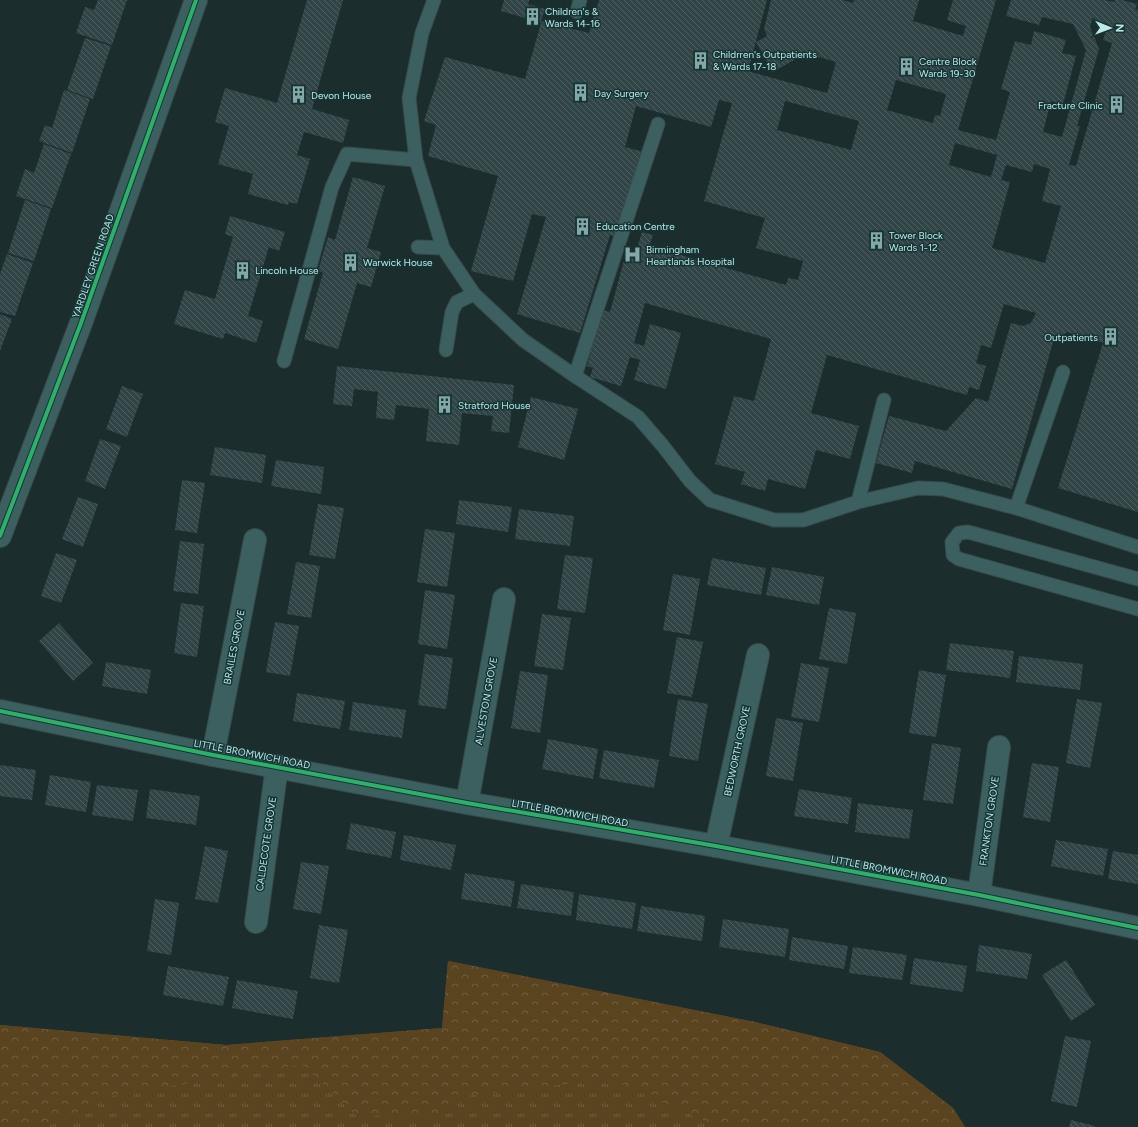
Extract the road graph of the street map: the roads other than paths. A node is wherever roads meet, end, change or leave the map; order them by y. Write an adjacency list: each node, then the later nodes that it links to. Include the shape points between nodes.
1 (196, 0): 15 (street, YARDLEY GREEN ROAD, via 81,323)
2 (434, 0): 4 (lane, via 422,33 408,98)
3 (658, 124): 11 (lane)
4 (416, 160): 6 (lane); 9 (lane, via 347,154 332,187)
5 (418, 247): 6 (lane)
6 (443, 248): 7 (lane)
7 (474, 294): 8 (lane, via 457,302 452,312); 11 (lane, via 523,340)
8 (446, 350)
9 (284, 361)
10 (1063, 372): 14 (lane)
11 (575, 376): 13 (lane, via 638,417 690,481 710,500 774,520 803,520)
12 (884, 400): 13 (lane)
13 (858, 502): 14 (lane, via 918,488 943,489)
14 (1016, 508): 17 (lane)
15 (0, 536)
16 (255, 540): 24 (street, BRAILES GROVE)
17 (1138, 547)
18 (1138, 579): 20 (lane, via 968,532 958,533 952,542 953,554 959,558)
19 (504, 599): 26 (street, ALVESTON GROVE)
20 (1138, 609)
21 (758, 655): 27 (street, BEDWORTH GROVE)
22 (0, 711): 24 (street, LITTLE BROMWICH ROAD)
23 (999, 747): 28 (street, FRANKTON GROVE)
24 (213, 755): 25 (street, LITTLE BROMWICH ROAD)
25 (276, 766): 26 (street, LITTLE BROMWICH ROAD); 29 (street, CALDECOTE GROVE)
26 (468, 803): 27 (street, LITTLE BROMWICH ROAD)
27 (716, 846): 28 (street, LITTLE BROMWICH ROAD)
28 (979, 895): 30 (street, LITTLE BROMWICH ROAD)
29 (256, 922)
30 (1138, 928)

